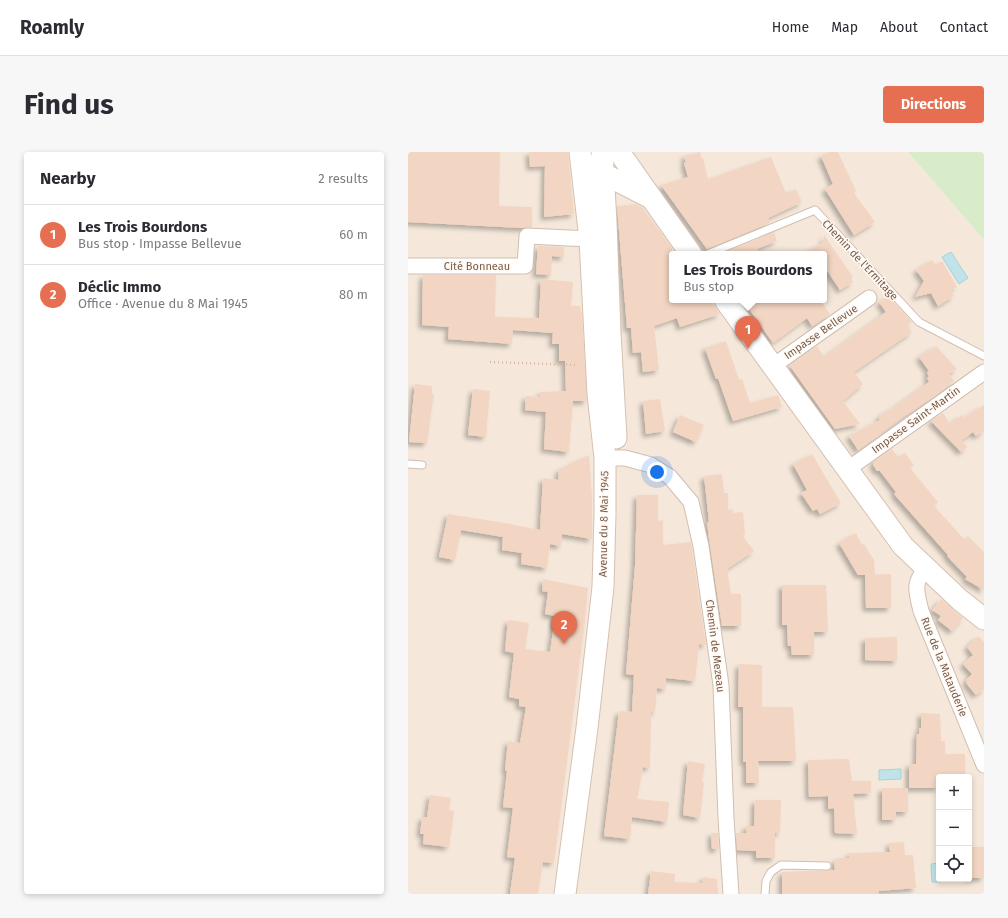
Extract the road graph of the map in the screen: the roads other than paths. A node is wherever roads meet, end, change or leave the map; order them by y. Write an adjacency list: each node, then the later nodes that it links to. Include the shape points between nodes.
1 (580, 152): 7 (main road, Avenue du 8 Mai 1945)
2 (589, 152): 5 (main road)
3 (602, 152): 5 (main road, Avenue du 8 Mai 1945)
4 (620, 152): 6 (main road)
5 (604, 174): 6 (main road); 16 (main road, Avenue du 8 Mai 1945, via 610,333)
6 (652, 199): 8 (main road)
7 (590, 239): 10 (street, Cité Bonneau, via 527,236 525,266); 16 (main road, Avenue du 8 Mai 1945, via 598,394)
8 (689, 251)
9 (715, 251): 13 (lane, Chemin de l'Ermitage, via 815,210 919,322)
10 (408, 266)
11 (869, 298): 14 (street, Impasse Bellevue)
12 (727, 303): 14 (main road)
13 (984, 356)
14 (773, 366): 19 (main road)
15 (984, 372): 19 (street, Impasse Saint-Martin)
16 (611, 458): 24 (main road, Avenue du 8 Mai 1945, via 605,514 603,587); 25 (main road, Avenue du 8 Mai 1945, via 618,534 615,600); 26 (street, Chemin de Mezeau, via 625,458 651,465 670,477 691,502 701,546 721,685)
17 (408, 464): 18 (lane)
18 (422, 465)
19 (848, 469): 20 (main road, via 903,546)
20 (926, 569): 21 (main road); 22 (street, Rue de la Matauderie, via 918,579 916,589 921,611)
21 (984, 619)
22 (984, 765)
23 (827, 866): 27 (lane, via 781,865 771,872 766,881)
24 (565, 894)
25 (578, 894)
26 (731, 894)
27 (765, 894)

